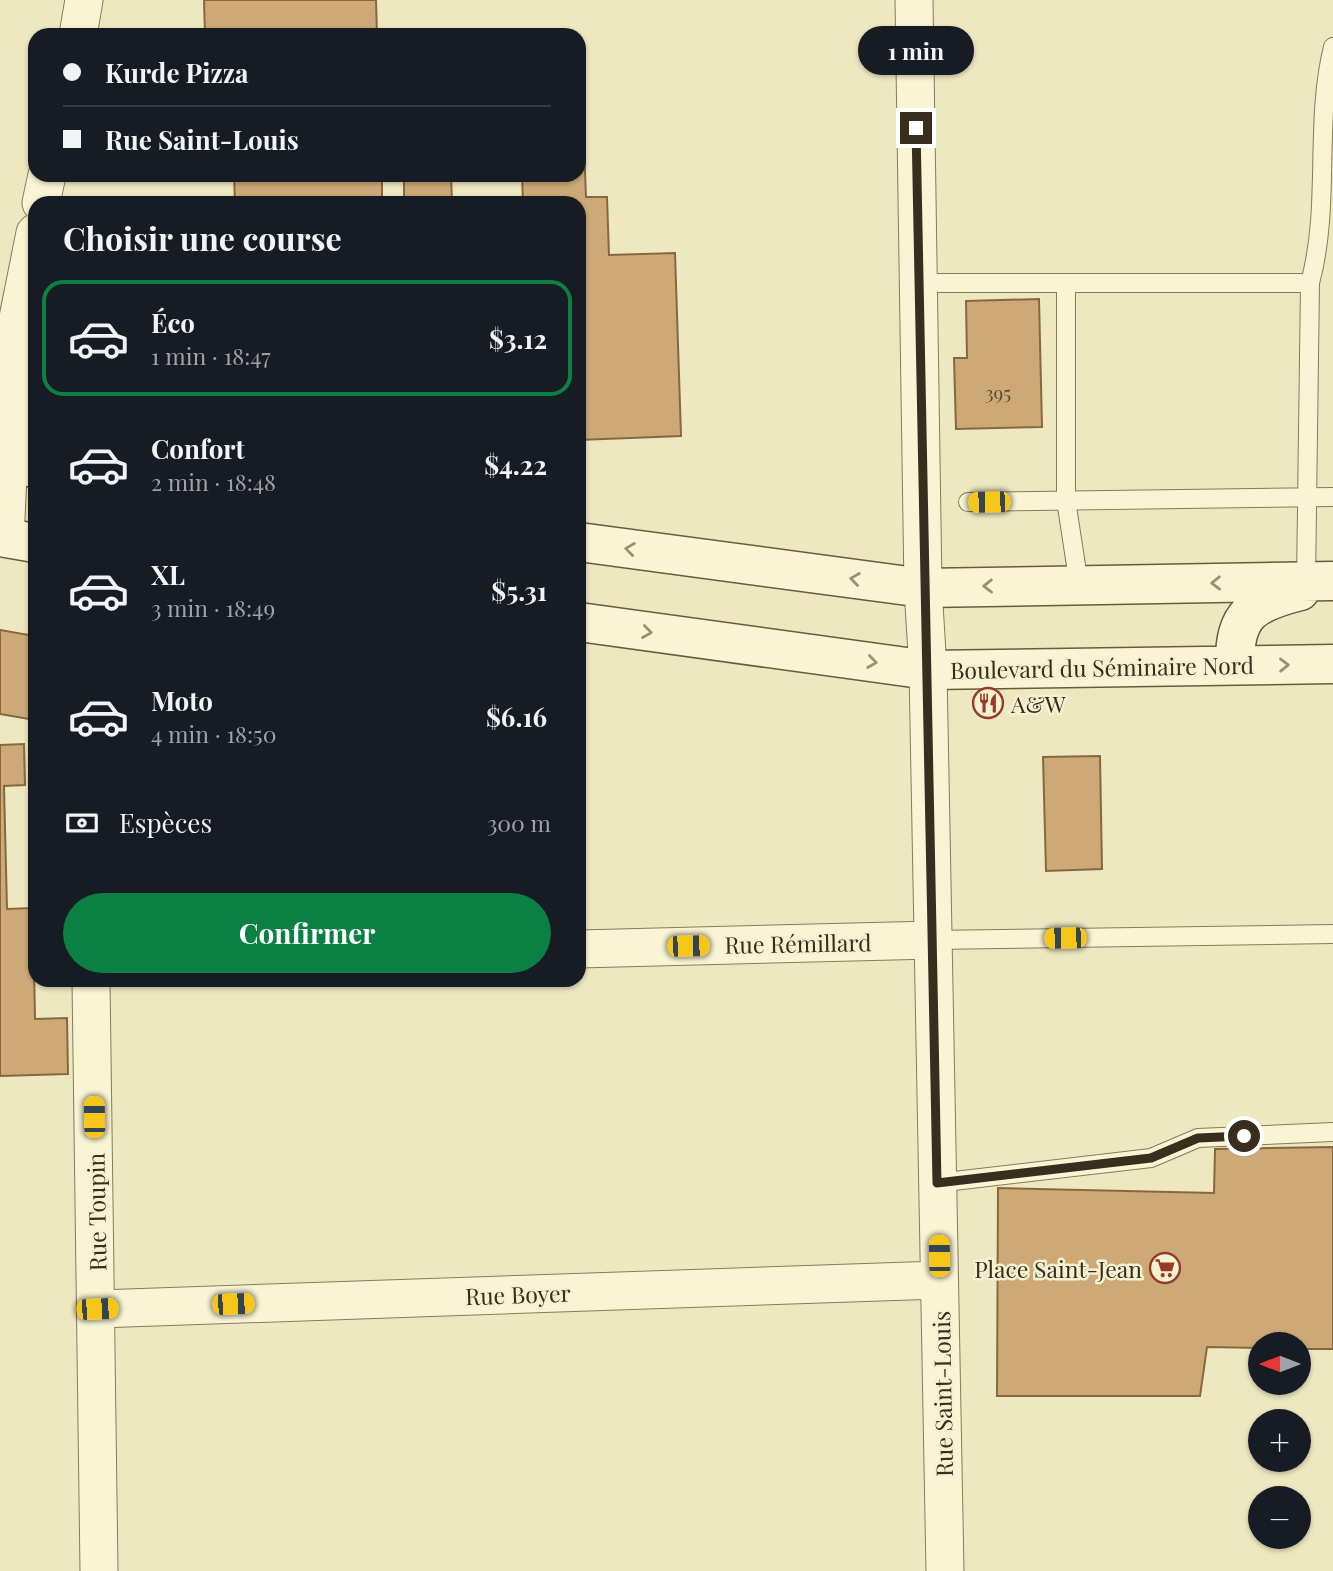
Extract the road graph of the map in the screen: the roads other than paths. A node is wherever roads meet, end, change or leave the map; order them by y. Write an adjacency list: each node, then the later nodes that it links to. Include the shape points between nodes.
1 (84, 0): 3 (street)
2 (914, 0): 7 (street, Rue Saint-Louis)
3 (79, 28)
4 (1333, 47): 5 (lane, via 1325,78)
5 (1328, 203): 9 (lane)
6 (28, 268): 10 (street, via 15,333)
7 (918, 283): 8 (lane); 19 (street, Rue Saint-Louis)
8 (1066, 283): 9 (lane); 13 (lane)
9 (1310, 283): 12 (lane)
10 (14, 464): 15 (street)
11 (1333, 497): 12 (lane)
12 (1307, 498): 13 (lane); 17 (lane)
13 (1066, 500): 14 (lane); 18 (lane)
14 (968, 502)
15 (13, 539)
16 (586, 543): 19 (main road, one-way to 16)
17 (1324, 582): 18 (main road, one-way to 18); 22 (main road, via 1267,599 1241,619)
18 (1079, 585): 19 (main road, one-way to 19)
19 (923, 588): 23 (street, Rue Saint-Louis)
20 (586, 623): 23 (main road, Boulevard du Séminaire Nord, one-way to 23)
21 (1333, 664): 22 (main road, Boulevard du Séminaire Nord, one-way to 21)
22 (1235, 666): 23 (main road, Boulevard du Séminaire Nord)
23 (928, 670): 25 (street, Rue Saint-Louis)
24 (1333, 934): 25 (lane)
25 (933, 940): 26 (street, Rue Rémillard); 29 (street, Rue Saint-Louis)
26 (586, 949)
27 (91, 987): 31 (street, Rue Toupin)
28 (1333, 1132): 29 (lane, via 1198,1138 1151,1158)
29 (937, 1183): 30 (street, Rue Saint-Louis)
30 (939, 1280): 31 (street, Rue Boyer); 33 (street, Rue Saint-Louis)
31 (97, 1309): 32 (street, Rue Toupin)
32 (99, 1571)
33 (945, 1571)

